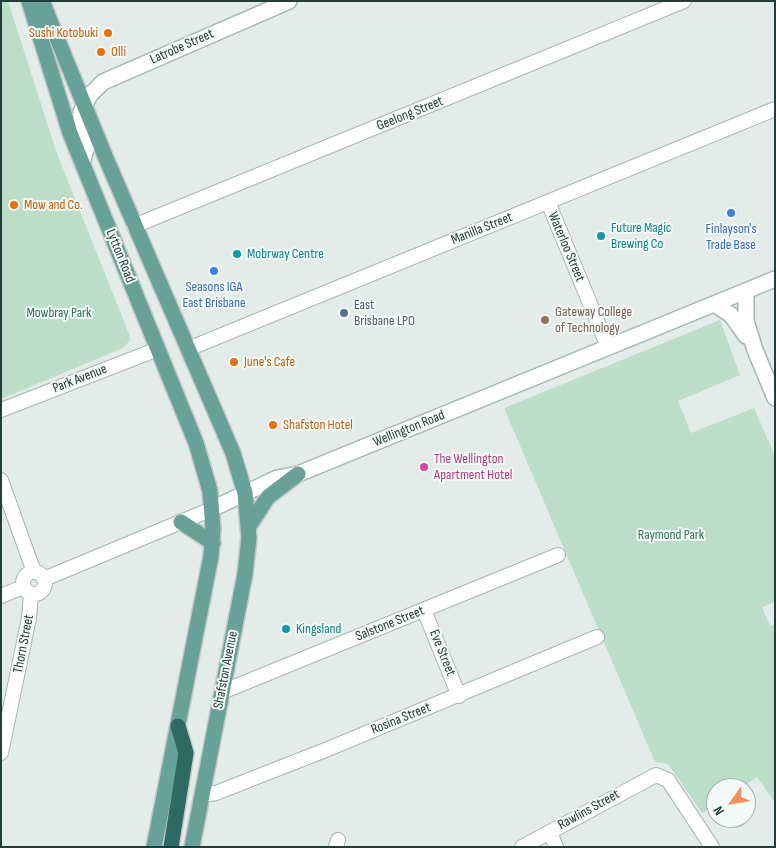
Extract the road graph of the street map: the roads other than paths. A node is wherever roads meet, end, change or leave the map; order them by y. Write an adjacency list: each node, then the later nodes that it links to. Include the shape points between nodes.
1 (29, 1): 7 (main road, Lytton Road, via 63,113)
2 (42, 1): 5 (main road, Lytton Road)
3 (289, 1): 5 (main road, Latrobe Street, via 111,78 95,89)
4 (684, 1): 9 (street, Geelong Street)
5 (84, 105): 7 (main road, via 80,126 87,146); 9 (main road, Lytton Road)
6 (775, 109): 8 (street, Manilla Street)
7 (82, 163): 14 (main road, Lytton Road)
8 (548, 202): 13 (street, Waterloo Street); 15 (street, Manilla Street)
9 (134, 226): 15 (main road, Lytton Road)
10 (775, 279): 11 (main road, Wellington Road)
11 (746, 291): 12 (main road, Wellington Road); 16 (main road, via 745,315)
12 (715, 304): 13 (main road, Wellington Road); 16 (main road, via 734,319)
13 (608, 347): 19 (main road, Wellington Road)
14 (158, 348): 18 (street, Park Avenue); 22 (main road, Lytton Road, via 203,460)
15 (188, 349): 21 (main road, Lytton Road, via 233,453)
16 (755, 350): 17 (main road)
17 (775, 398)
18 (1, 410)
19 (298, 474): 21 (main road, Wellington Road, via 276,478); 24 (main road, via 268,497)
20 (1, 480): 27 (street)
21 (244, 493): 22 (main road, Wellington Road); 24 (main road, Shafston Avenue)
22 (212, 509): 23 (street, Wellington Road); 25 (main road)
23 (181, 522): 25 (main road); 27 (street, Wellington Road)
24 (249, 526): 32 (main road, Shafston Avenue, via 245,574)
25 (213, 544): 34 (main road)
26 (558, 555): 30 (street, Salstone Street)
27 (39, 576): 28 (street, via 25,577); 28 (street, via 44,587 41,592)
28 (27, 590): 29 (street); 35 (street, Thorn Street, via 30,618)
29 (1, 596)
30 (424, 610): 32 (street, Salstone Street); 33 (street, Eve Street)
31 (597, 637): 33 (street, Rosina Street)
32 (222, 692): 36 (main road, Shafston Avenue)
33 (459, 696): 36 (street, Rosina Street, via 216,793)
34 (178, 726): 38 (main road); 39 (highway, via 186,753)
35 (1, 753)
36 (202, 795): 40 (main road, Shafston Avenue)
37 (550, 832): 41 (street, Rawlins Street); 42 (street); 43 (street, Rawlins Street, via 656,775 668,780)
38 (154, 847)
39 (171, 847)
40 (192, 847)
41 (522, 847)
42 (556, 847)
43 (712, 847)

